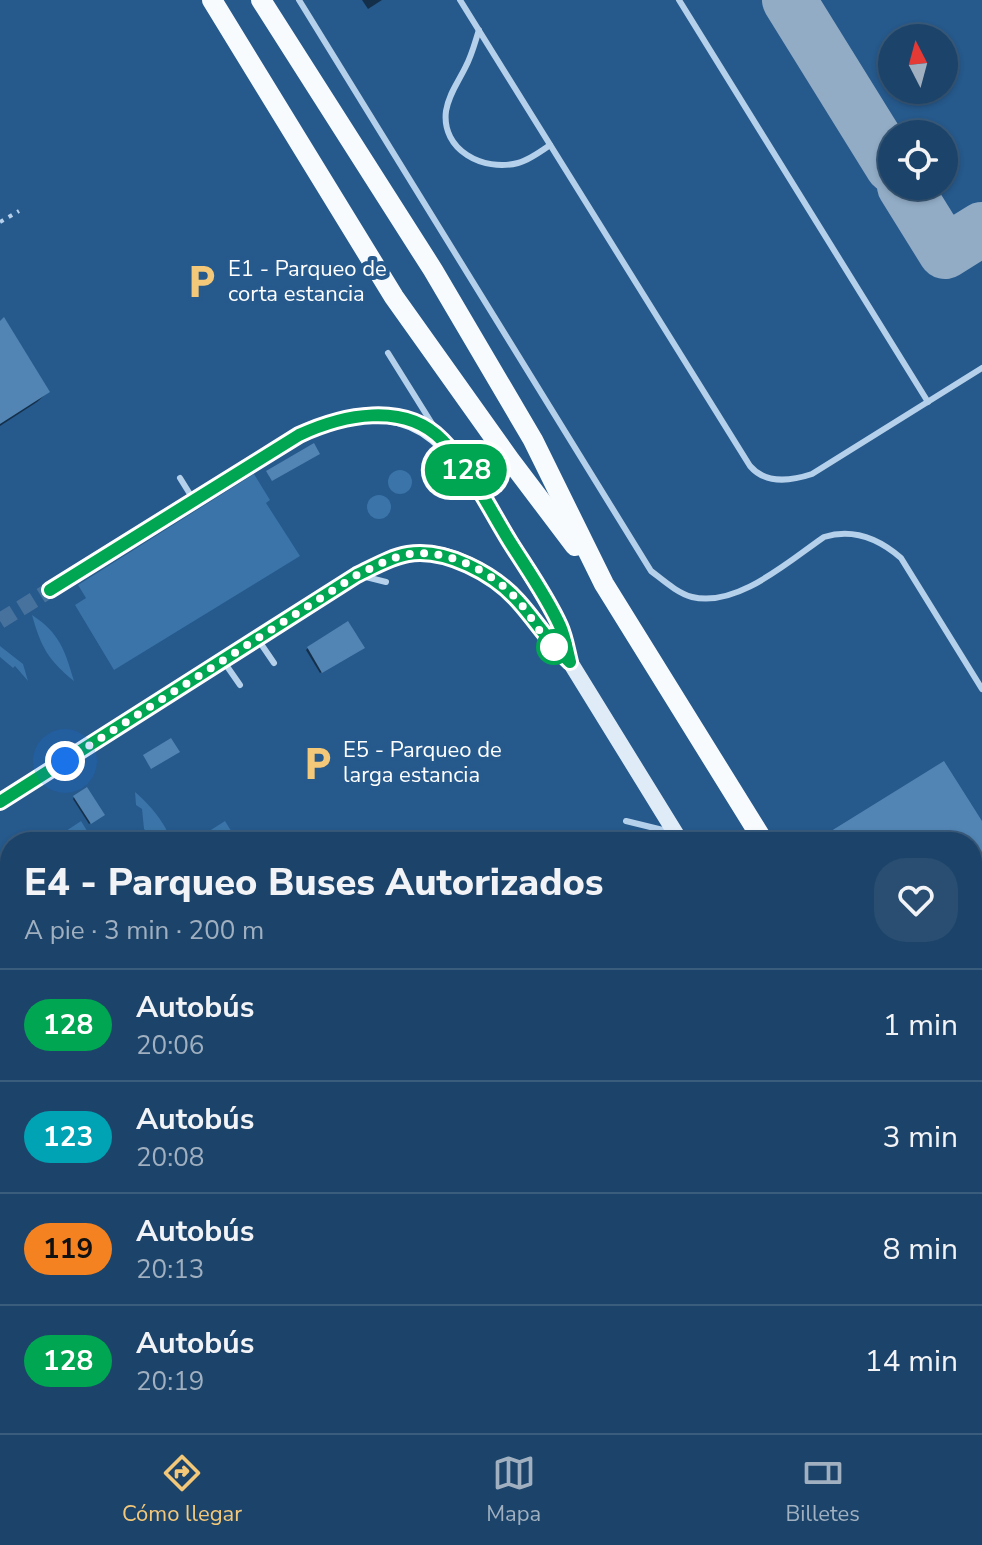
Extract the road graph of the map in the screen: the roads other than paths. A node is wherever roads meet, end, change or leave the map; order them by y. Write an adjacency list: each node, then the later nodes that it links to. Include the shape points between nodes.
1 (212, 0): 16 (main road, via 394,297)
2 (261, 0): 16 (main road, via 441,283 533,440)
3 (299, 0): 23 (lane, via 651,571 692,597 717,598 736,594 824,537 840,532 861,535 901,558)
4 (460, 0): 6 (lane)
5 (679, 0): 10 (lane)
6 (479, 30): 7 (lane); 7 (lane, via 448,101 449,138 475,160 509,165)
7 (550, 145): 10 (lane, via 761,477 812,474)
8 (388, 353): 11 (lane)
9 (982, 368): 10 (lane)
10 (928, 402)
11 (442, 440): 13 (main road, via 415,423 387,416 327,422); 20 (main road, via 471,476 561,627)
12 (180, 478): 13 (lane)
13 (194, 500): 17 (main road)
14 (357, 575): 15 (lane); 18 (main road); 20 (main road, via 412,553 470,565 511,592)
15 (386, 582)
16 (604, 584): 28 (main road)
17 (50, 590)
18 (257, 638): 19 (main road); 21 (lane)
19 (223, 660): 22 (lane); 24 (main road)
20 (570, 662): 27 (main road)
21 (274, 663)
22 (240, 685)
23 (982, 689)
24 (0, 802)
25 (626, 821): 26 (lane)
26 (662, 832)
27 (675, 832)
28 (758, 832)

